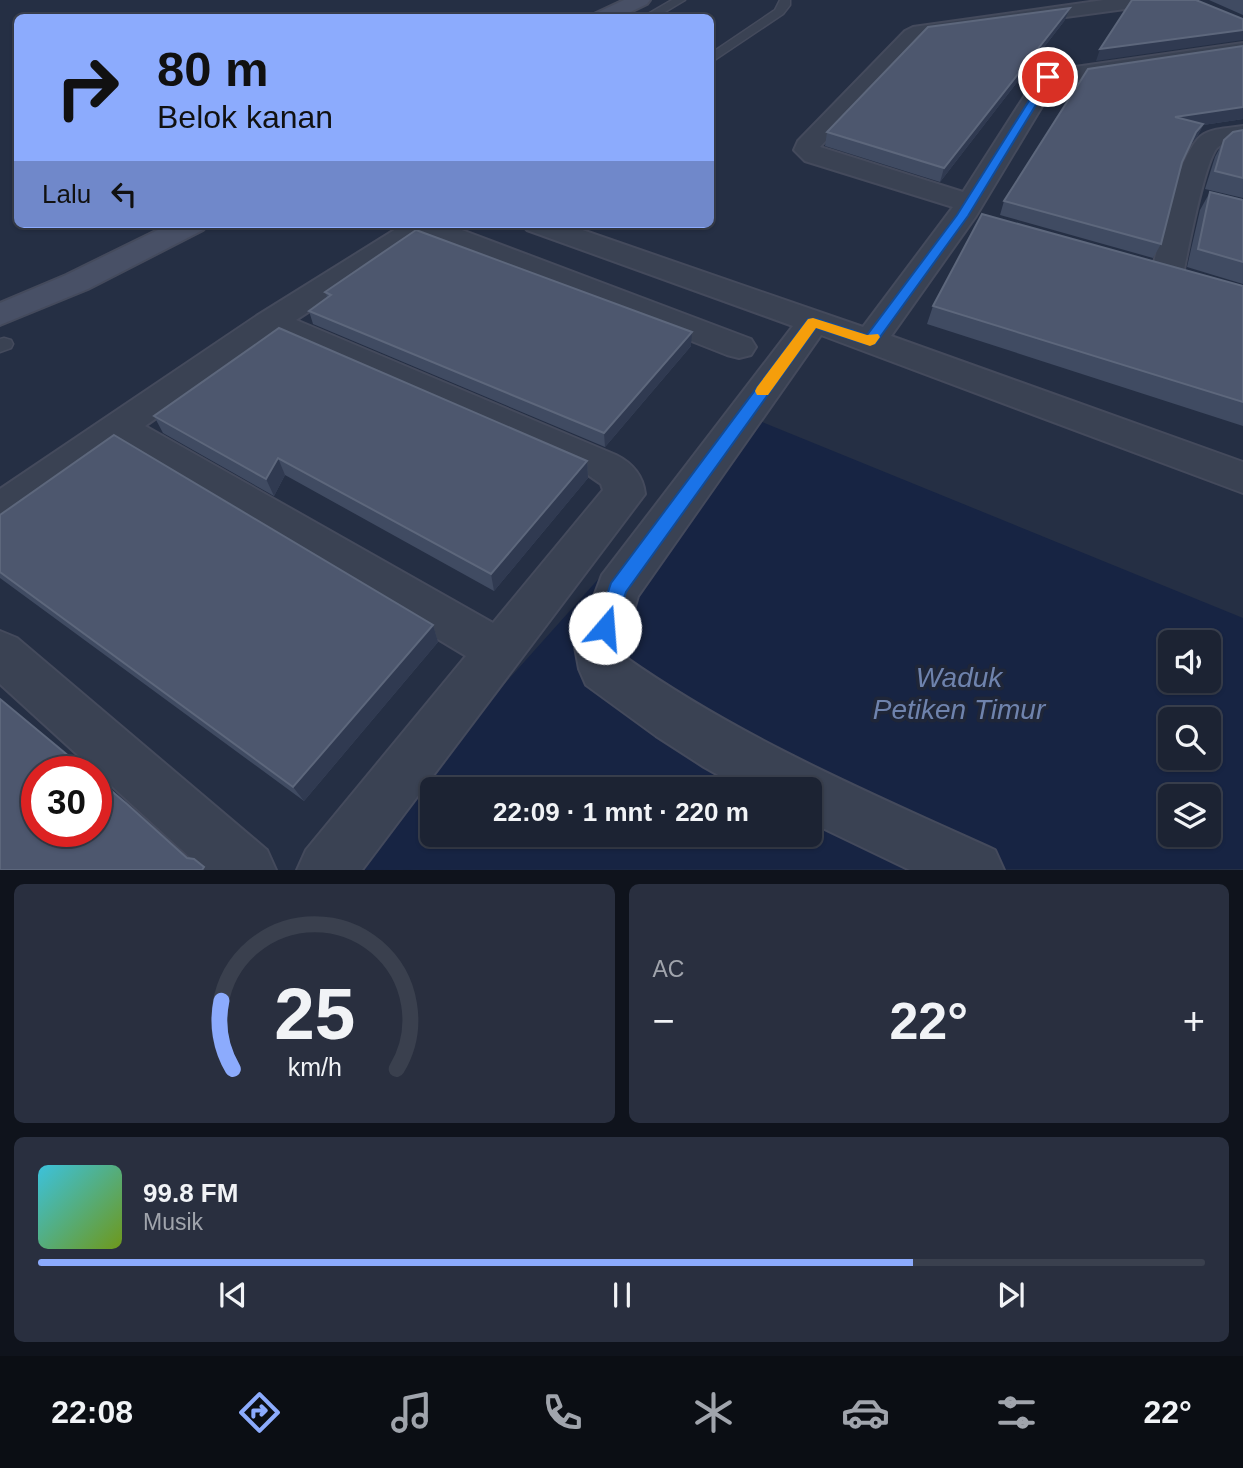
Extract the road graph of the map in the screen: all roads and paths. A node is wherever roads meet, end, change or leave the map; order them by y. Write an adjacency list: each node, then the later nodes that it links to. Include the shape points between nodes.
1 (640, 0): 5 (main road)
2 (680, 0): 6 (lane)
3 (785, 0): 8 (lane, via 779,12)
4 (1147, 0): 10 (street, via 920,31 807,146 814,155)
5 (610, 14)
6 (654, 14)
7 (1243, 49): 10 (street, via 1048,77)
8 (714, 57)
9 (1242, 135): 15 (street, via 1209,142 1198,199)
10 (973, 214): 19 (street)
11 (185, 228): 18 (main road, via 77,282)
12 (418, 228): 16 (street)
13 (430, 228): 20 (street)
14 (548, 228): 17 (street)
15 (1167, 274)
16 (270, 322): 21 (street); 24 (street, via 620,477 624,494)
17 (813, 323): 19 (street); 26 (street, via 618,589 599,647 603,669 647,702)
18 (1, 335)
19 (870, 341): 22 (street)
20 (739, 348)
21 (116, 427): 23 (street); 24 (street)
22 (1243, 478)
23 (0, 511)
24 (499, 651): 29 (street)
25 (0, 653): 28 (street)
26 (773, 777)
27 (822, 800): 30 (street)
28 (247, 870)
29 (326, 870)
30 (975, 870)

